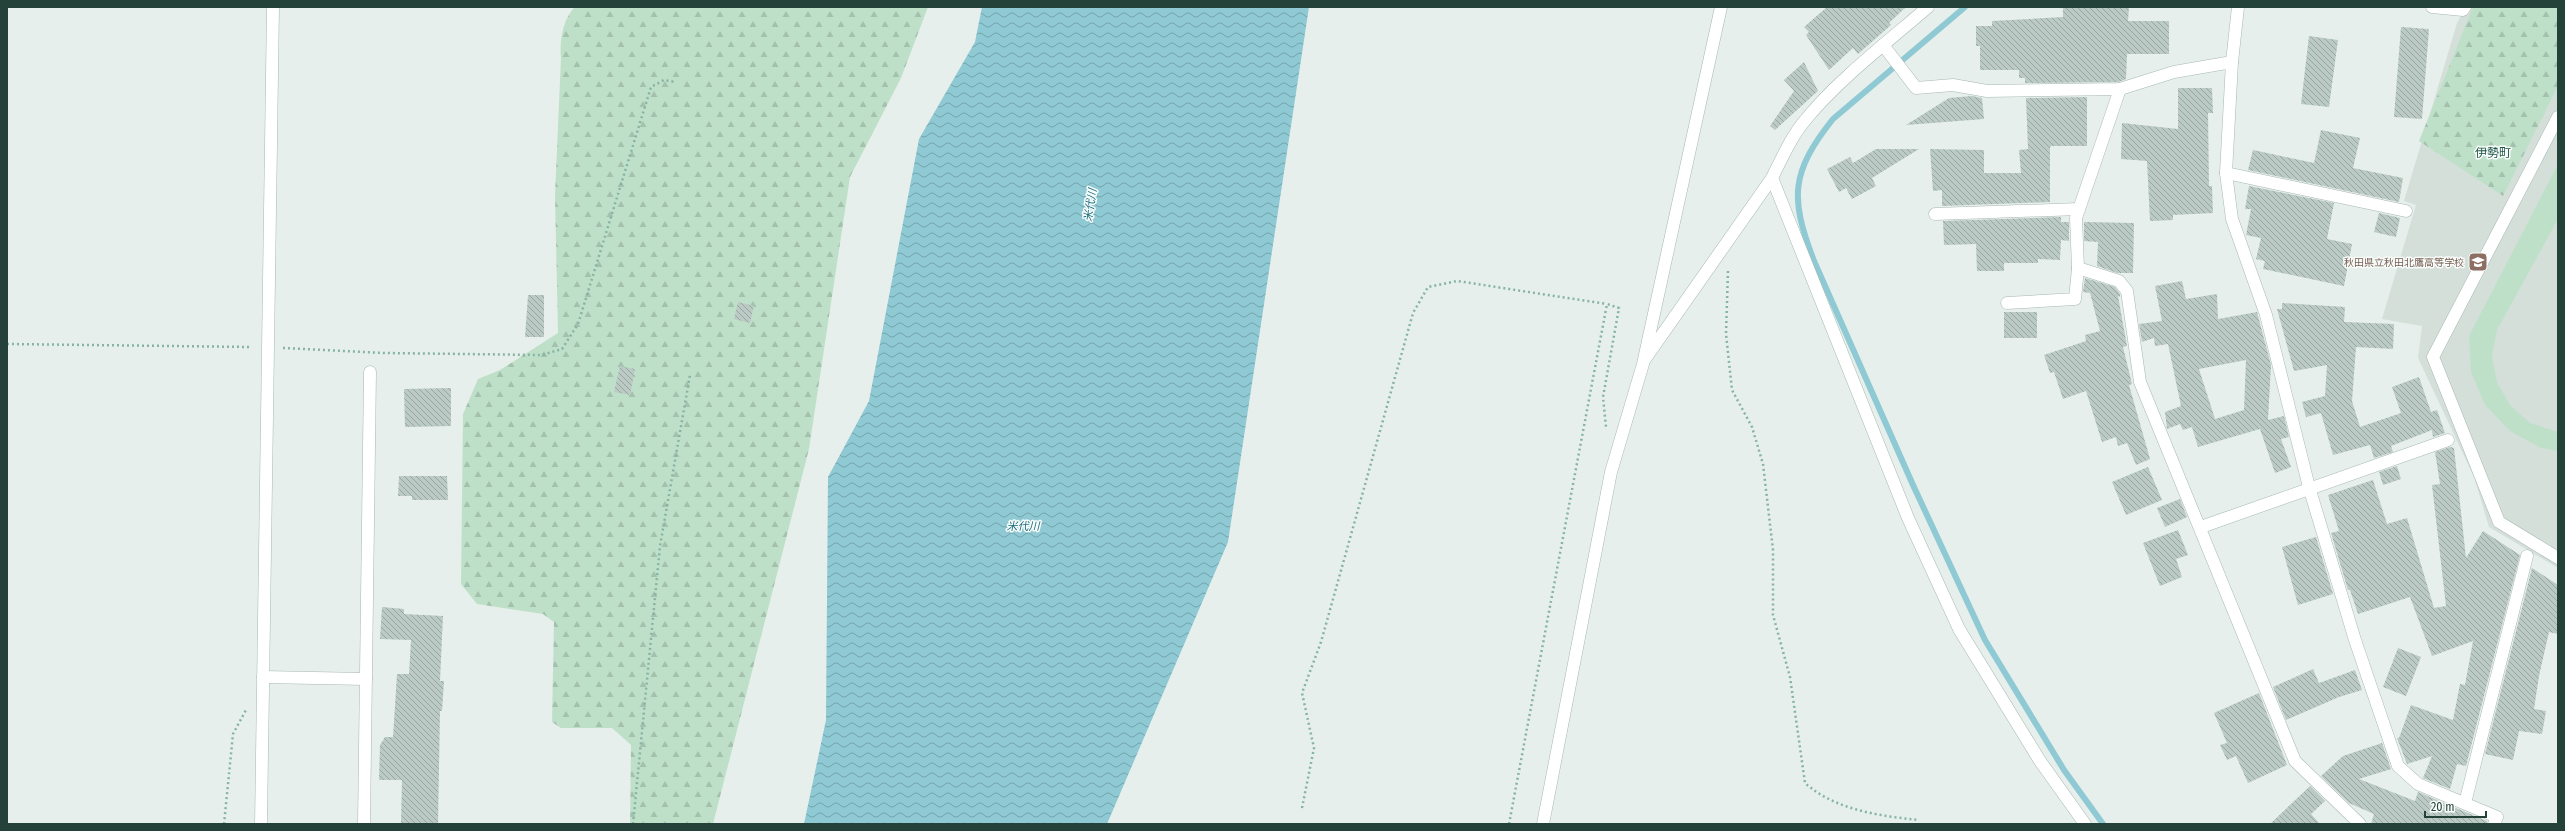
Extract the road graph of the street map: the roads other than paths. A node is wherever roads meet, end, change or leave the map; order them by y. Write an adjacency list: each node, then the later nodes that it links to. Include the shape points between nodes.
1 (273, 7): 25 (street)
2 (1721, 7): 18 (street)
3 (1928, 7): 7 (street)
4 (2238, 7): 8 (street)
5 (2432, 7): 6 (street, via 2463,10)
6 (2465, 7)
7 (1883, 45): 9 (street, via 1916,88 1953,85 1987,91); 12 (street, via 1807,118 1787,148)
8 (2232, 62): 9 (street, via 2174,72); 11 (street)
9 (2120, 89): 13 (street)
10 (2558, 118): 24 (street, via 2433,357 2499,522)
11 (2226, 173): 14 (street); 21 (street, via 2232,219 2266,315)
12 (1772, 178): 18 (street); 31 (street, via 1908,518 1959,629 2040,761)
13 (2079, 208): 15 (street); 16 (street, via 2076,218)
14 (2406, 211)
15 (1935, 214)
16 (2078, 268): 17 (street, via 2075,299); 22 (street, via 2119,281 2127,291 2140,382)
17 (2007, 303)
18 (1642, 364): 30 (street, via 1611,472)
19 (370, 372): 26 (street)
20 (2448, 440): 21 (street)
21 (2309, 487): 22 (street); 27 (street, via 2355,640 2398,766 2418,784)
22 (2201, 527): 32 (street, via 2295,761)
23 (2527, 556): 27 (street)
24 (2558, 558)
25 (263, 677): 26 (street); 28 (street)
26 (366, 679): 29 (street)
27 (2465, 803): 33 (street, via 2497,817)
28 (261, 824)
29 (364, 824)
30 (1543, 824)
31 (2085, 824)
32 (2360, 824)
33 (2494, 824)

